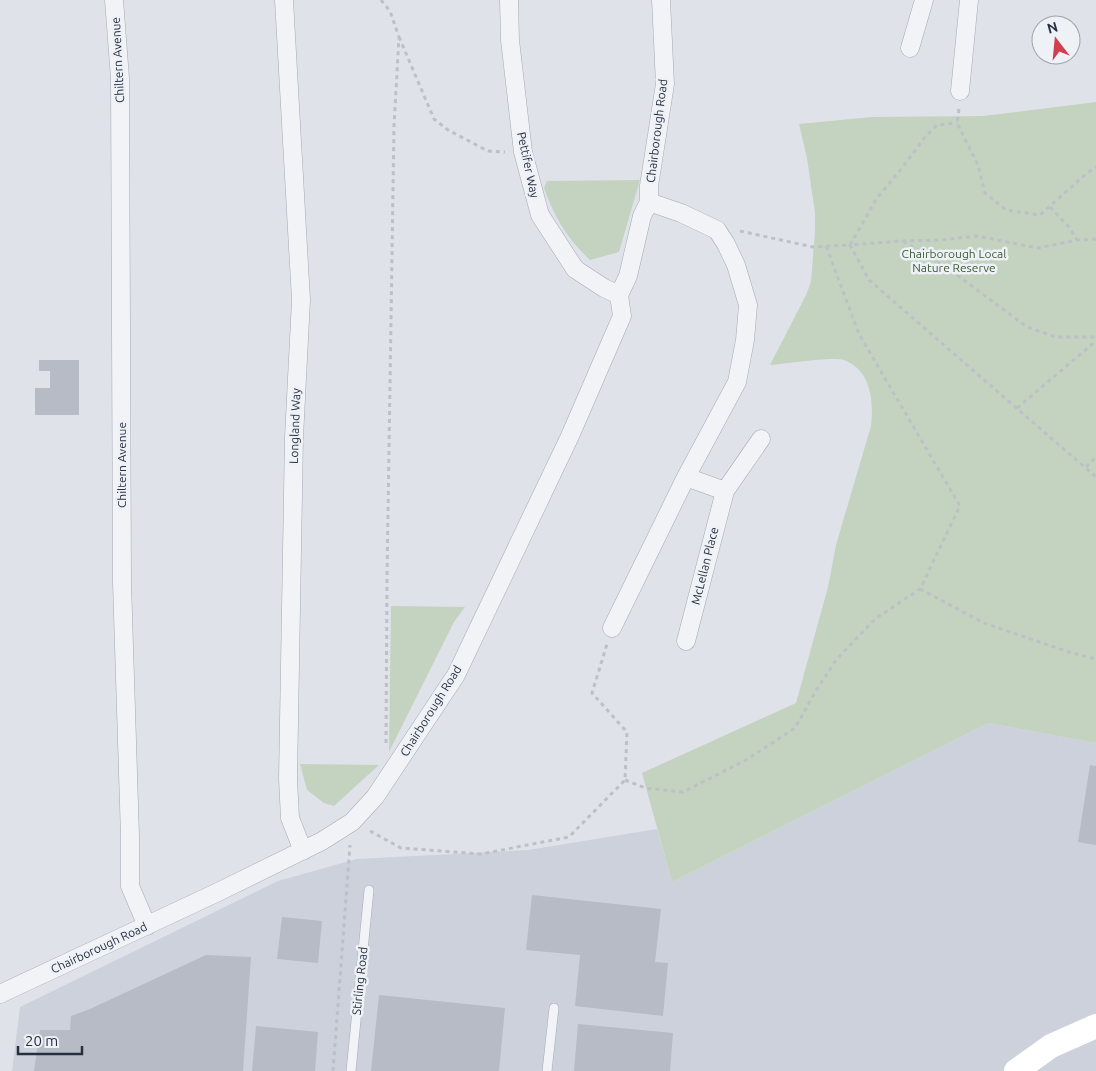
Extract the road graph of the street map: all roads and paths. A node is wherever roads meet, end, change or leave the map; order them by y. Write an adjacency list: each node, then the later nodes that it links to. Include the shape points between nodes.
1 (114, 0): 41 (street, Chiltern Avenue, via 120,78 122,583 130,886)
2 (284, 0): 39 (street, Longland Way, via 301,300 294,437 288,779 290,818)
3 (381, 0): 8 (path, via 390,10)
4 (509, 0): 12 (street, Pettifer Way, via 510,40)
5 (661, 0): 14 (street, Chairborough Road, via 665,84)
6 (924, 0): 9 (street)
7 (968, 0): 10 (street)
8 (398, 37): 12 (path, via 434,119 488,151); 36 (path, via 386,744)
9 (910, 48)
10 (960, 91): 11 (path)
11 (957, 123): 15 (path, via 978,165 985,192 1006,210 1040,215); 20 (path, via 937,125 925,137 877,198)
12 (523, 152): 22 (street, Pettifer Way, via 540,215 575,269)
13 (1096, 167): 15 (path)
14 (649, 202): 16 (street); 22 (street, Chairborough Road, via 642,216 628,276)
15 (1050, 206): 18 (path)
16 (717, 230): 21 (path, via 736,230 813,247); 29 (street, via 736,265 748,305 745,340 737,382)
17 (1096, 239): 18 (path)
18 (1077, 240): 19 (path, via 1038,248 978,236)
19 (902, 241): 20 (path); 23 (path, via 957,275 1027,327 1056,337)
20 (850, 245): 21 (path); 25 (path, via 869,280)
21 (826, 246): 32 (path, via 860,334 960,506)
22 (619, 295): 36 (street, Chairborough Road, via 622,316 561,453 456,675)
23 (1096, 337)
24 (1096, 341): 25 (path)
25 (1017, 408): 28 (path)
26 (761, 439): 31 (street, McLellan Place)
27 (1096, 456): 28 (path)
28 (1086, 468): 30 (path)
29 (686, 477): 31 (street); 33 (street)
30 (1096, 478)
31 (724, 491): 34 (street, McLellan Place)
32 (920, 589): 35 (path, via 984,623); 37 (path, via 875,619 836,660 794,728 746,760 683,792 645,788)
33 (612, 628): 37 (path, via 592,694 627,732)
34 (686, 641)
35 (1096, 659)
36 (398, 763): 38 (street, Chairborough Road, via 375,797)
37 (625, 780): 38 (path, via 569,837 481,854 401,848)
38 (352, 822): 39 (street, Chairborough Road); 45 (path)
39 (303, 851): 41 (street, Chairborough Road)
40 (369, 890): 46 (lane, Stirling Road)
41 (147, 926): 42 (street, Chairborough Road)
42 (0, 994)
43 (554, 1008): 47 (lane)
44 (1096, 1026): 48 (street, via 1051,1046)
45 (333, 1071)
46 (351, 1071)
47 (547, 1071)
48 (1016, 1071)

